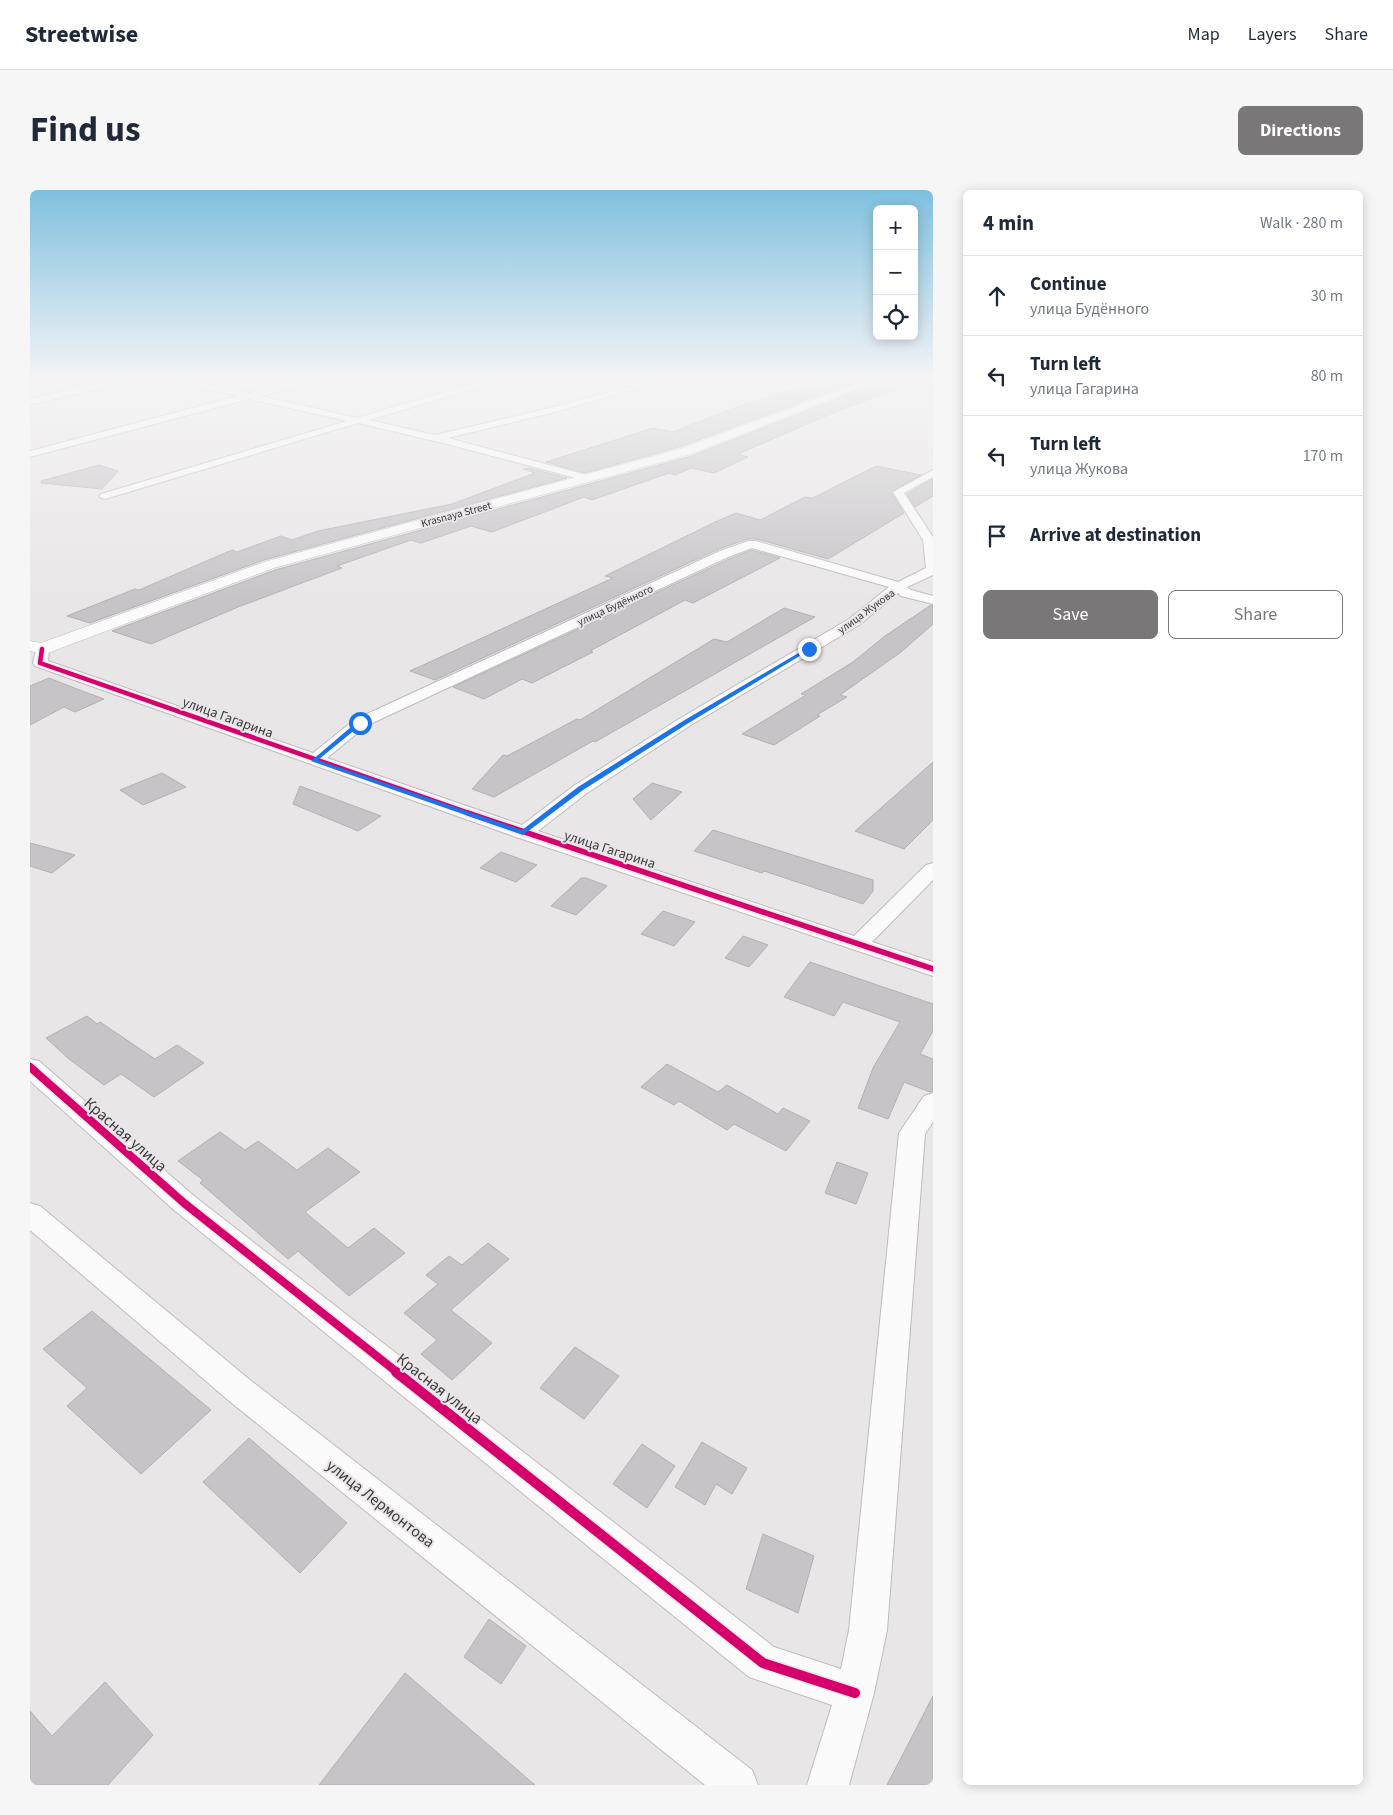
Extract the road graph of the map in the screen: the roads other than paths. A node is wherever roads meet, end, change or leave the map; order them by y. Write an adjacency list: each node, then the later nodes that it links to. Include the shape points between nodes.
1 (255, 451): 6 (street)
2 (487, 451): 5 (street)
3 (682, 451): 5 (main road, Krasnaya Street)
4 (933, 473): 7 (street, via 898,492 929,540)
5 (587, 478): 10 (main road, Krasnaya Street, via 269,565)
6 (105, 496)
7 (933, 570): 8 (street, улица Жукова)
8 (899, 586): 9 (street, улица Будённого, via 906,592); 11 (street, улица Будённого, via 752,544 724,554 360,723); 12 (street, улица Жукова, via 854,622 685,722 581,789)
9 (933, 600)
10 (36, 656): 11 (street, улица Гагарина)
11 (314, 761): 12 (street, улица Гагарина)
12 (523, 833): 14 (street, улица Гагарина)
13 (933, 869): 14 (street)
14 (858, 944): 15 (street, улица Гагарина)
15 (933, 969)
16 (30, 1067): 19 (street, Красная улица, via 184,1203 763,1663)
17 (933, 1102): 19 (street, via 912,1133 868,1630)
18 (30, 1214): 20 (street, улица Лермонтова, via 239,1390)
19 (855, 1693): 21 (street)
20 (737, 1785)
21 (828, 1785)

